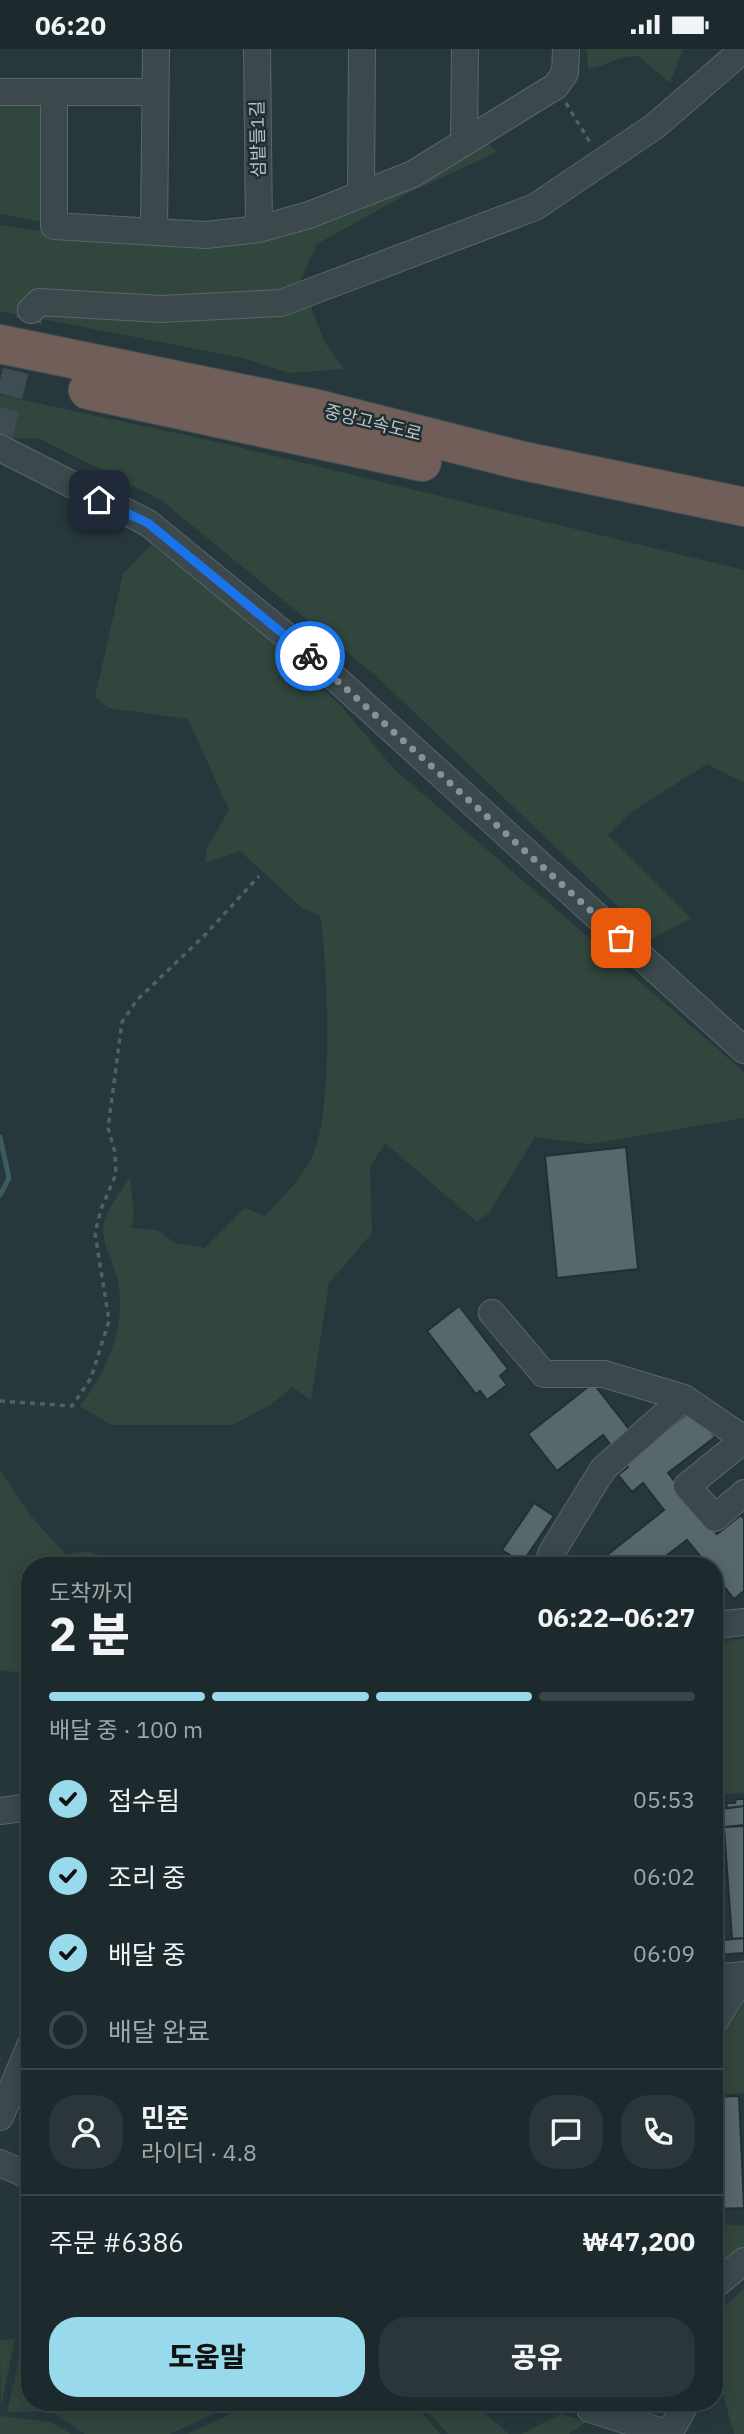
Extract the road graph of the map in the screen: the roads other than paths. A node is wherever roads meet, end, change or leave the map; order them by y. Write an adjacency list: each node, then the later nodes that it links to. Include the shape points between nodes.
1 (156, 49): 9 (street)
2 (257, 49): 12 (street, 섬밭들1길)
3 (362, 49): 11 (street)
4 (465, 49): 10 (street)
5 (566, 49): 10 (street, via 565,73 556,86)
6 (744, 49): 14 (street, via 655,126 535,207 281,303 161,309 39,302)
7 (0, 92): 8 (street)
8 (54, 92): 9 (street); 13 (street, via 54,226)
9 (155, 92): 13 (street)
10 (464, 141): 11 (street, via 412,174)
11 (361, 194): 12 (street)
12 (259, 229): 13 (street, via 206,235)
13 (154, 230)
14 (32, 310)
15 (0, 344): 18 (highway, 중앙고속도로, via 313,408 519,460)
16 (0, 371): 19 (highway, 중앙고속도로)
17 (0, 448): 20 (street, via 148,523 312,657)
18 (744, 507)
19 (744, 533)
20 (744, 1050)
21 (492, 1313): 22 (street, via 544,1374 604,1374)
22 (684, 1398): 23 (street); 25 (street, via 603,1469)
23 (744, 1440): 24 (street, via 687,1486 715,1518)
24 (744, 1493)
25 (550, 1557)
26 (744, 1622): 27 (street)
27 (723, 1624)
28 (21, 1808): 29 (street)
29 (0, 1811)
30 (744, 1975): 31 (street); 32 (street)
31 (723, 1977)
32 (723, 2008)
33 (21, 2067): 34 (street)
34 (0, 2117)
35 (0, 2163): 36 (street)
36 (21, 2172)
37 (744, 2261): 38 (street)
38 (723, 2278)
39 (596, 2411): 41 (street)
40 (682, 2411): 41 (street)
41 (669, 2434)

